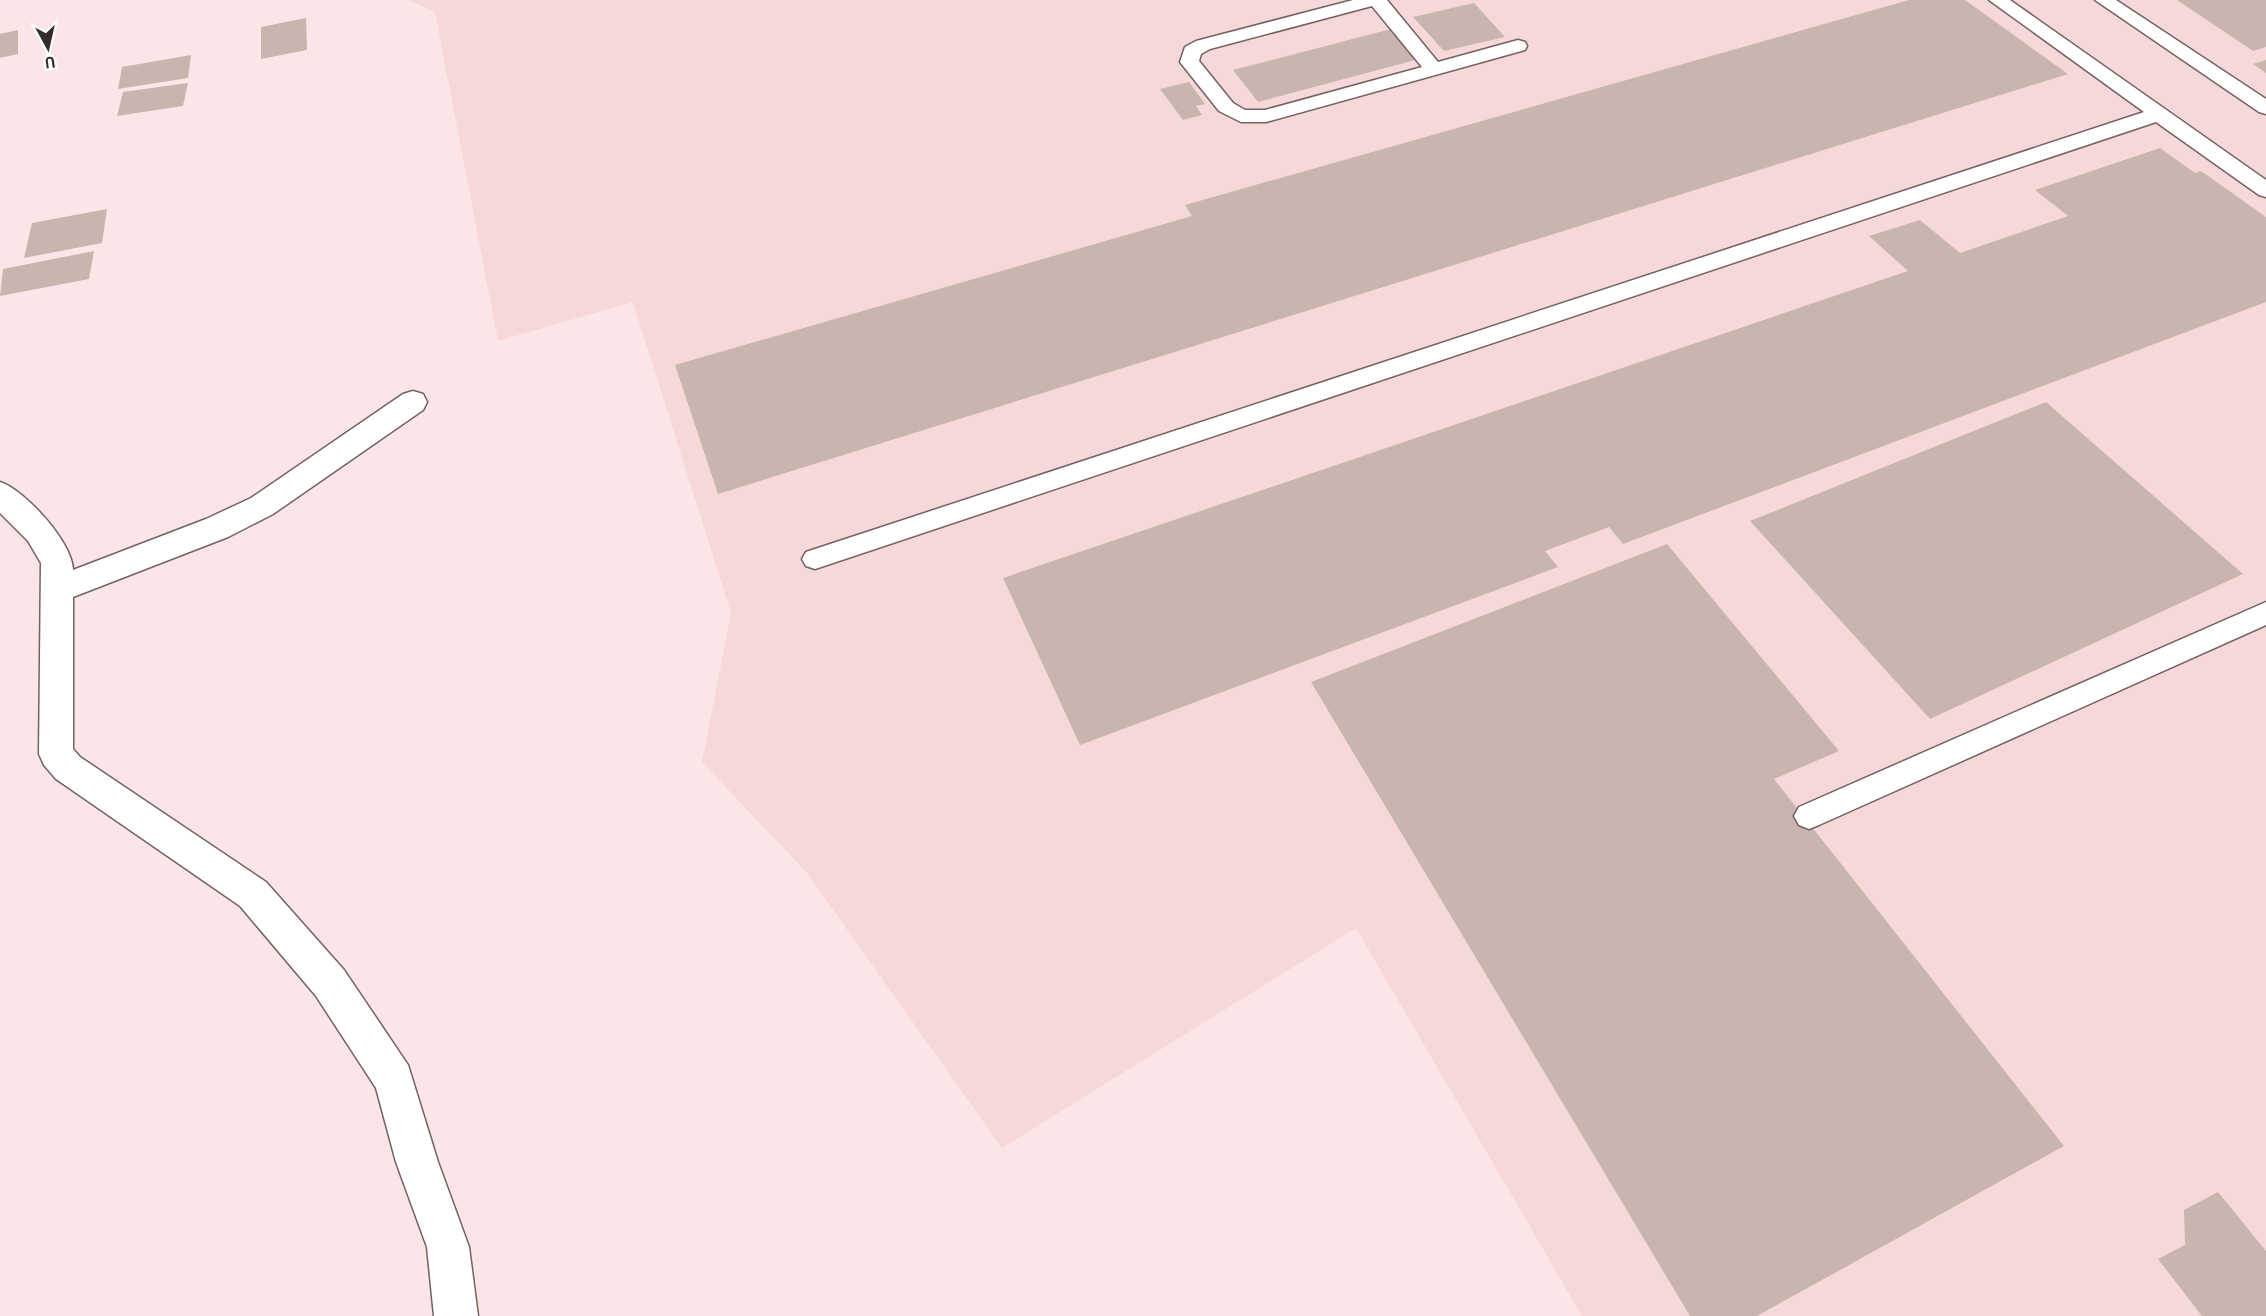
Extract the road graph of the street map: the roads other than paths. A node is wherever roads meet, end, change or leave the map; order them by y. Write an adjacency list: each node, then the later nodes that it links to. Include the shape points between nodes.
1 (1375, 0): 5 (lane); 5 (lane, via 1203,45 1192,51 1189,62 1226,107 1241,116 1266,116)
2 (1998, 0): 7 (lane)
3 (2104, 0): 6 (lane)
4 (1518, 46): 5 (lane)
5 (1434, 69)
6 (2266, 108)
7 (2159, 114): 8 (lane); 11 (lane)
8 (2266, 190)
9 (413, 402): 12 (street, via 262,506 217,528)
10 (0, 494): 12 (street, via 39,532 57,562)
11 (815, 559)
12 (56, 590): 15 (street, via 57,754 68,768 253,894 330,983 394,1079 417,1162 448,1247)
13 (2266, 613): 14 (lane)
14 (1809, 816)
15 (456, 1316)

